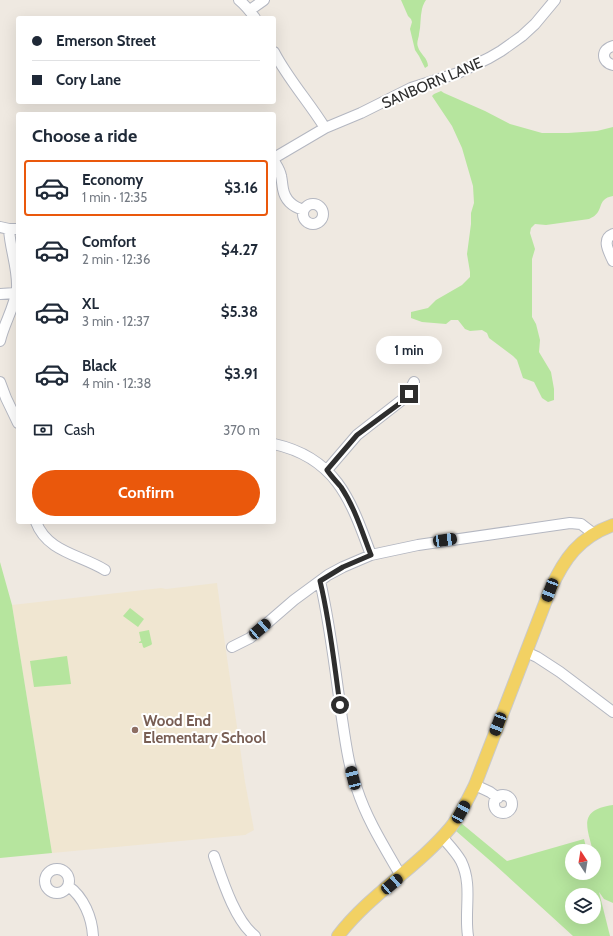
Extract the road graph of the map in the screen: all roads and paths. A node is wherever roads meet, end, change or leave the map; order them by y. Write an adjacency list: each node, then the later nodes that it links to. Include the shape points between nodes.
1 (239, 0): 4 (street)
2 (264, 0): 4 (street)
3 (555, 0): 8 (street, SANBORN LANE, via 522,36 489,58 458,73 411,88)
4 (252, 14)
5 (613, 46): 7 (street, via 604,54 606,61)
6 (276, 56): 8 (street, via 290,80)
7 (613, 65)
8 (325, 128): 9 (street, SANBORN LANE)
9 (276, 159)
10 (276, 164): 11 (street, via 281,173 286,198 296,208)
11 (304, 210)
12 (9, 228): 15 (street)
13 (613, 234): 14 (street, via 606,241)
14 (613, 259)
15 (16, 272)
16 (16, 293): 17 (street); 18 (street)
17 (0, 294)
18 (0, 341)
19 (0, 382): 21 (street)
20 (414, 382): 23 (street, via 407,396 359,433)
21 (16, 419)
22 (276, 445): 23 (street, via 298,451)
23 (327, 470): 27 (street, via 349,502)
24 (37, 524): 28 (street, via 55,546)
25 (613, 525): 26 (main road)
26 (594, 534): 27 (street, via 582,524 573,522 418,545); 31 (main road, via 573,552 560,569)
27 (371, 555): 29 (street, via 343,567)
28 (105, 570)
29 (320, 581): 30 (street, via 250,638); 37 (street, via 353,778 367,814)
30 (232, 647)
31 (526, 652): 32 (street, via 560,672); 33 (main road)
32 (613, 712)
33 (475, 784): 34 (street, via 492,792); 35 (main road, via 461,812)
34 (498, 798)
35 (442, 837): 37 (main road); 42 (street, via 458,856 465,871 468,885)
36 (214, 856): 40 (street, via 238,915)
37 (400, 876): 41 (main road, via 363,908)
38 (68, 886): 39 (street, via 78,895 85,907)
39 (93, 936)
40 (255, 936)
41 (338, 936)
42 (468, 936)

